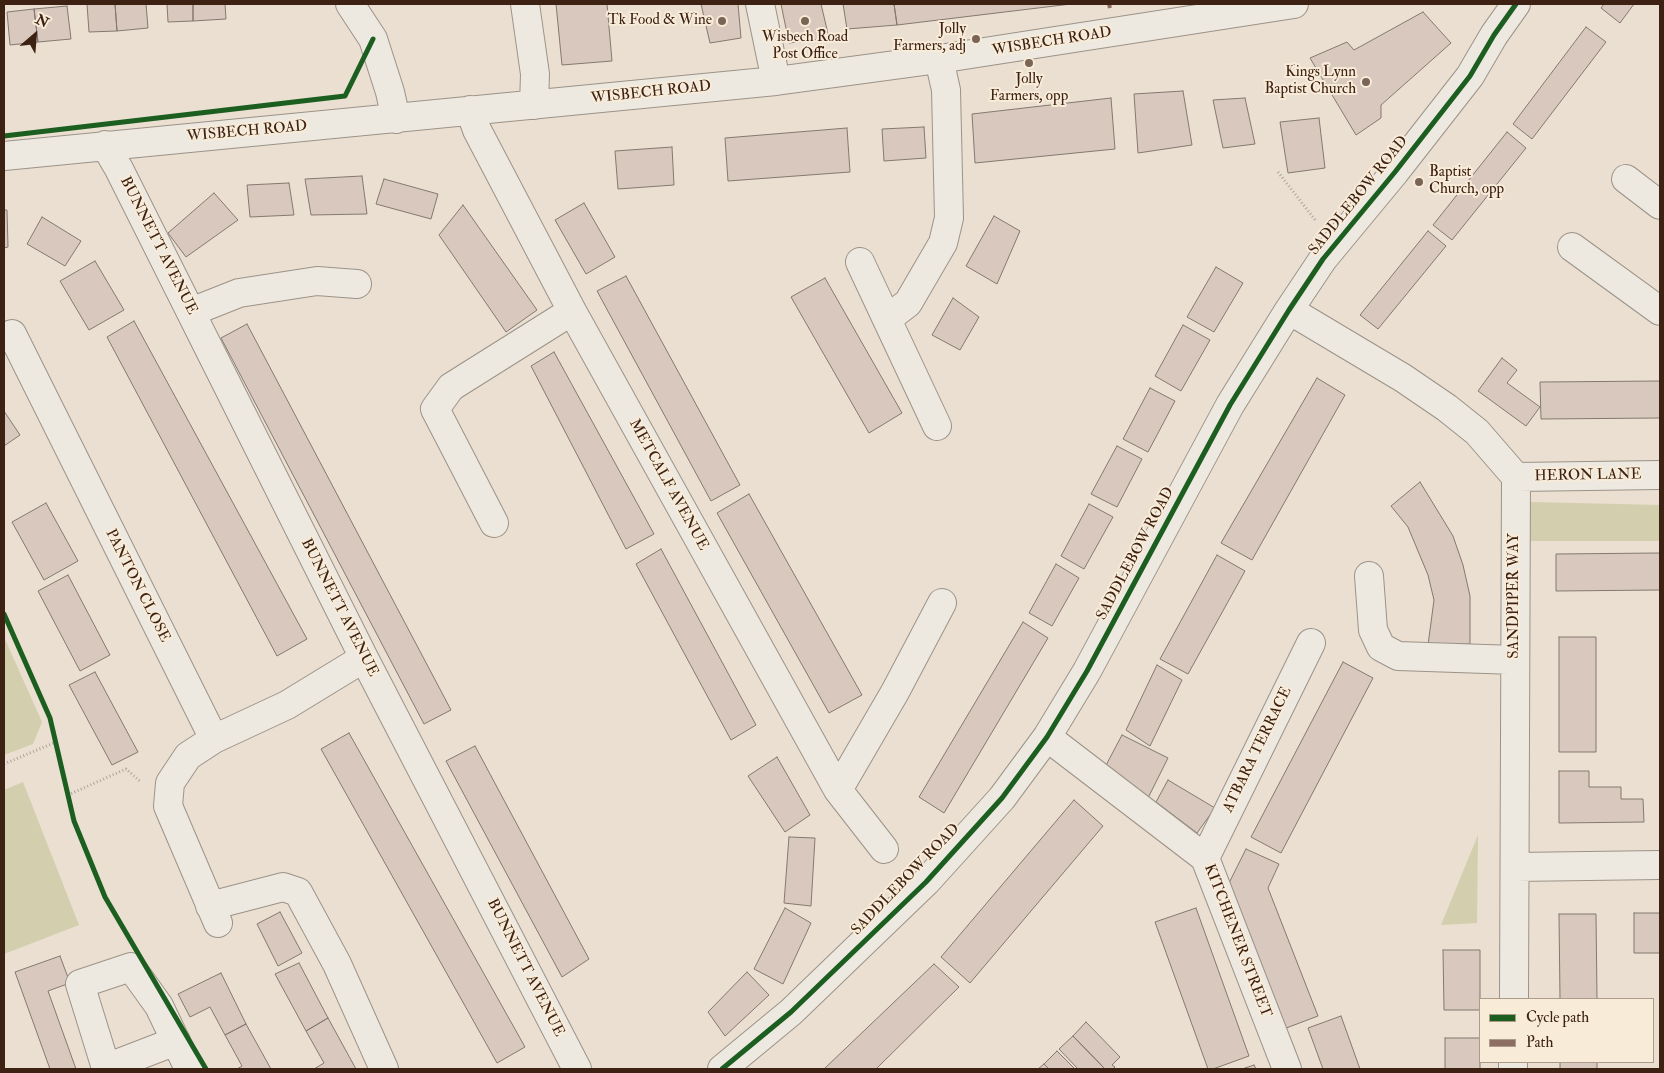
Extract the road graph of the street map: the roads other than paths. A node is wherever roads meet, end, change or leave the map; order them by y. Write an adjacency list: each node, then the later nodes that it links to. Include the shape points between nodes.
1 (350, 4): 10 (street, via 373,39)
2 (525, 4): 8 (street, via 535,74)
3 (760, 4): 7 (street)
4 (1294, 4): 6 (street, WISBECH ROAD)
5 (1516, 4): 18 (street, SADDLEBOW ROAD, via 1470,76 1323,259)
6 (939, 59): 7 (street, WISBECH ROAD); 22 (street, via 946,90 949,218 943,243 908,303)
7 (776, 81): 8 (street, WISBECH ROAD)
8 (534, 105): 9 (street, WISBECH ROAD)
9 (470, 110): 10 (street, WISBECH ROAD); 19 (street, METCALF AVENUE, via 477,130)
10 (396, 119): 11 (street, WISBECH ROAD)
11 (105, 145): 12 (street, WISBECH ROAD); 21 (street, BUNNETT AVENUE)
12 (4, 156)
13 (1626, 179): 14 (street)
14 (1660, 206)
15 (1572, 247): 20 (street)
16 (860, 262): 22 (street)
17 (357, 284): 21 (street, via 317,281 239,293)
18 (1288, 310): 26 (street, via 1404,378 1447,408 1478,432); 33 (street, SADDLEBOW ROAD, via 1230,405 1087,671)
19 (572, 311): 27 (street, via 450,386 435,409); 35 (street, METCALF AVENUE)
20 (1660, 311)
21 (191, 312): 31 (street, BUNNETT AVENUE)
22 (887, 320): 24 (street)
23 (12, 334): 34 (street, PANTON CLOSE)
24 (937, 426)
25 (1660, 475): 26 (street, HERON LANE)
26 (1516, 477): 32 (street, SANDPIPER WAY)
27 (494, 522)
28 (1369, 576): 32 (street, via 1373,630 1381,646 1389,651 1398,656)
29 (942, 603): 35 (street)
30 (1312, 643): 37 (street, ATBARA TERRACE)
31 (364, 658): 34 (street, via 287,705); 44 (street, BUNNETT AVENUE)
32 (1515, 660): 39 (street, SANDPIPER WAY)
33 (1047, 737): 37 (street, KITCHENER STREET); 45 (street, SADDLEBOW ROAD, via 1002,798 926,882 790,1012)
34 (214, 739): 43 (street, via 188,756 170,784 168,806 214,915 283,887 298,892 337,964)
35 (838, 790): 36 (street, METCALF AVENUE)
36 (884, 849)
37 (1205, 858): 46 (street, KITCHENER STREET)
38 (1660, 865): 39 (street)
39 (1514, 867): 40 (street, SANDPIPER WAY)
40 (1514, 998)
41 (176, 1041): 42 (street)
42 (189, 1069)
43 (384, 1069)
44 (578, 1069)
45 (722, 1069)
46 (1288, 1069)

